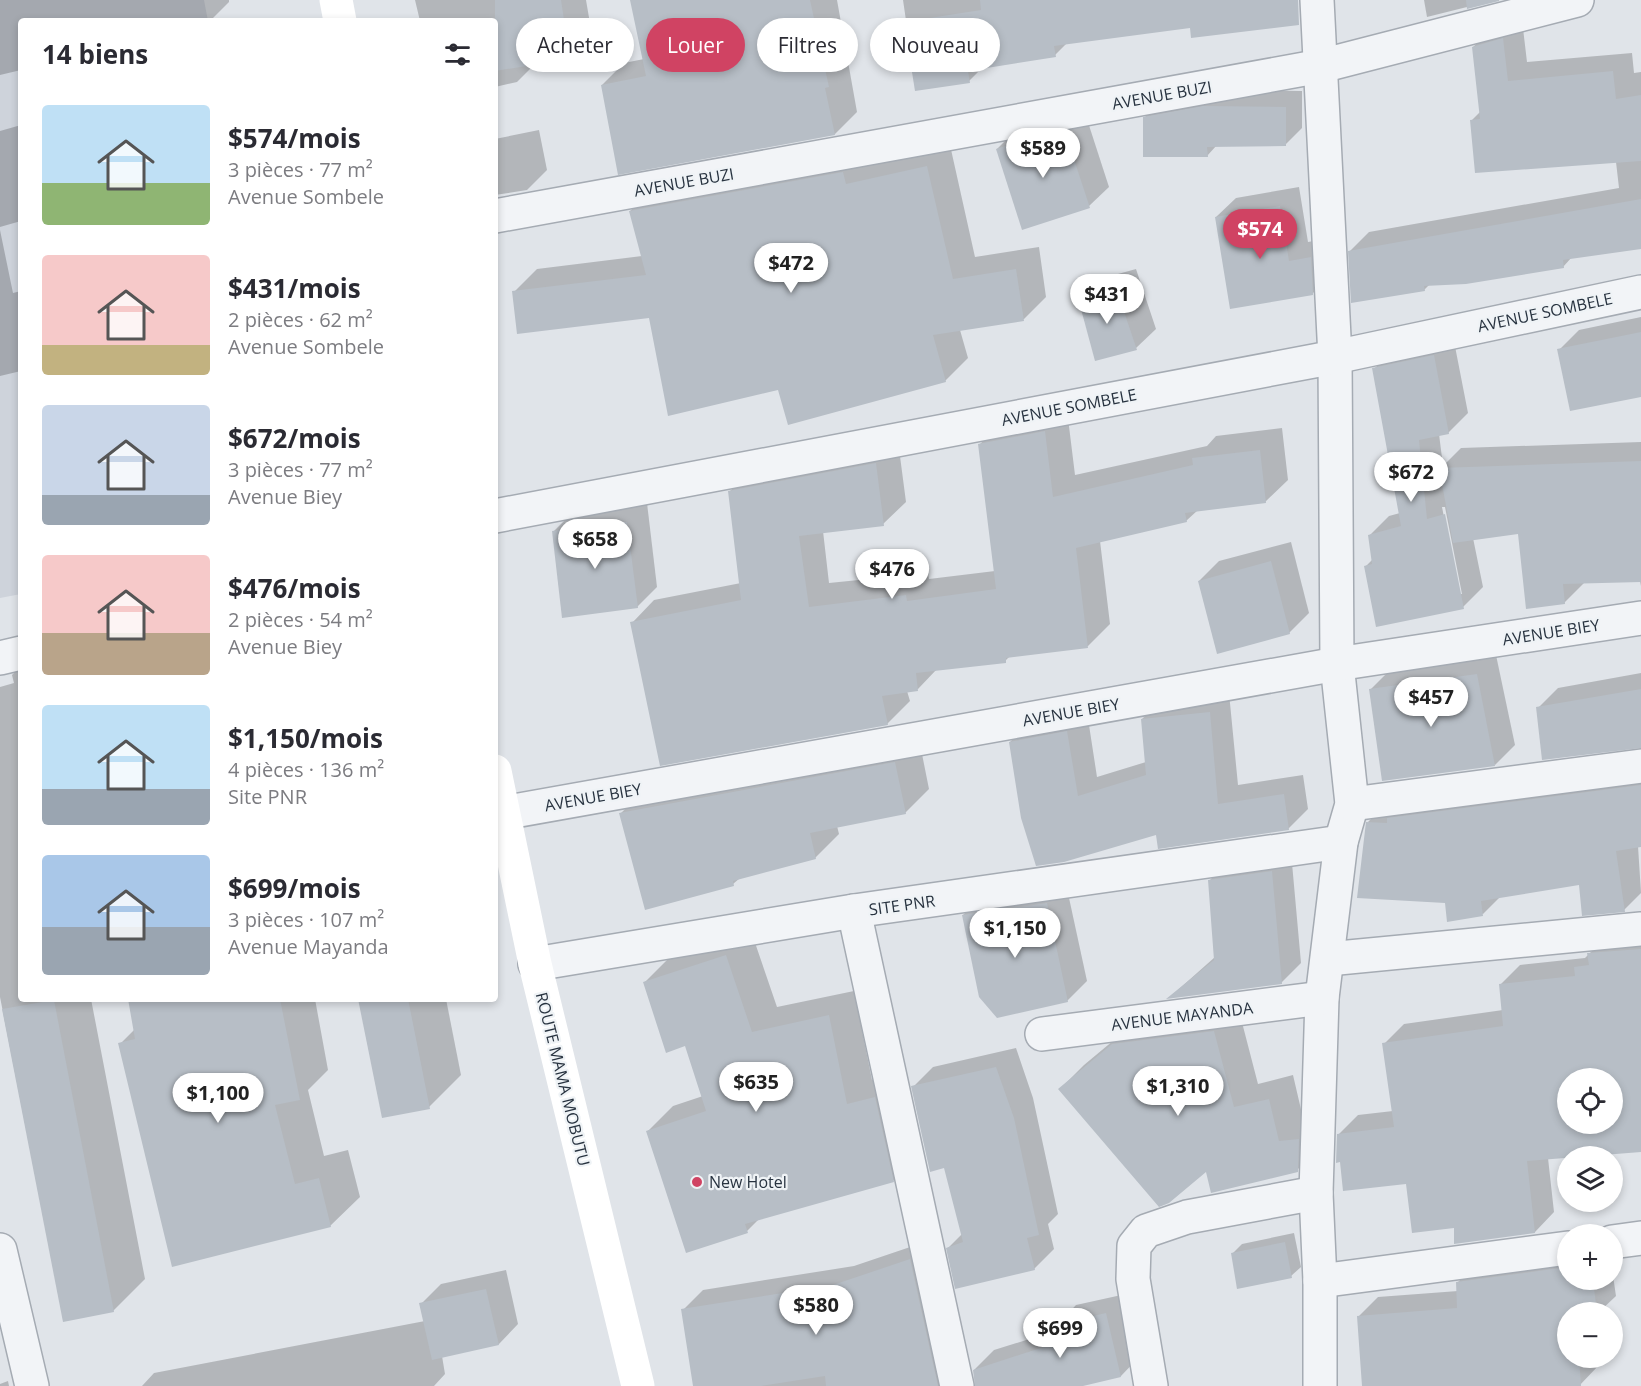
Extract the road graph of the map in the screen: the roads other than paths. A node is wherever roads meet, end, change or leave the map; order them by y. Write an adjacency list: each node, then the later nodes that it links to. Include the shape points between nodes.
1 (336, 0): 4 (street)
2 (1317, 0): 5 (street)
3 (1577, 0): 5 (street, AVENUE BUZI)
4 (339, 18)
5 (1321, 66): 6 (street, AVENUE BUZI); 8 (street)
6 (498, 215)
7 (1641, 292): 8 (street, AVENUE SOMBELE)
8 (1335, 357): 9 (street, AVENUE SOMBELE); 13 (street)
9 (498, 515)
10 (1641, 618): 13 (street, AVENUE BIEY)
11 (18, 654): 12 (street)
12 (0, 658)
13 (1337, 664): 16 (street); 17 (street, AVENUE BIEY)
14 (1641, 766): 16 (street)
15 (498, 787): 17 (street, ROUTE MAMA MOBUTU)
16 (1352, 804): 18 (street)
17 (503, 813): 22 (street, ROUTE MAMA MOBUTU)
18 (1341, 842): 19 (street, SITE PNR); 21 (street)
19 (854, 911): 22 (street, SITE PNR); 33 (street)
20 (1641, 929): 21 (street)
21 (1328, 959): 23 (street)
22 (535, 964): 32 (street, ROUTE MAMA MOBUTU)
23 (1322, 998): 24 (street, AVENUE MAYANDA); 25 (street)
24 (1042, 1034)
25 (1316, 1193): 30 (street); 34 (street, via 1187,1217 1146,1232 1134,1246 1133,1279)
26 (1641, 1238): 27 (street)
27 (1623, 1240)
28 (1557, 1249): 30 (street)
29 (0, 1250): 31 (street)
30 (1320, 1281): 35 (street)
31 (32, 1386)
32 (638, 1386)
33 (957, 1386)
34 (1151, 1386)
35 (1320, 1386)

